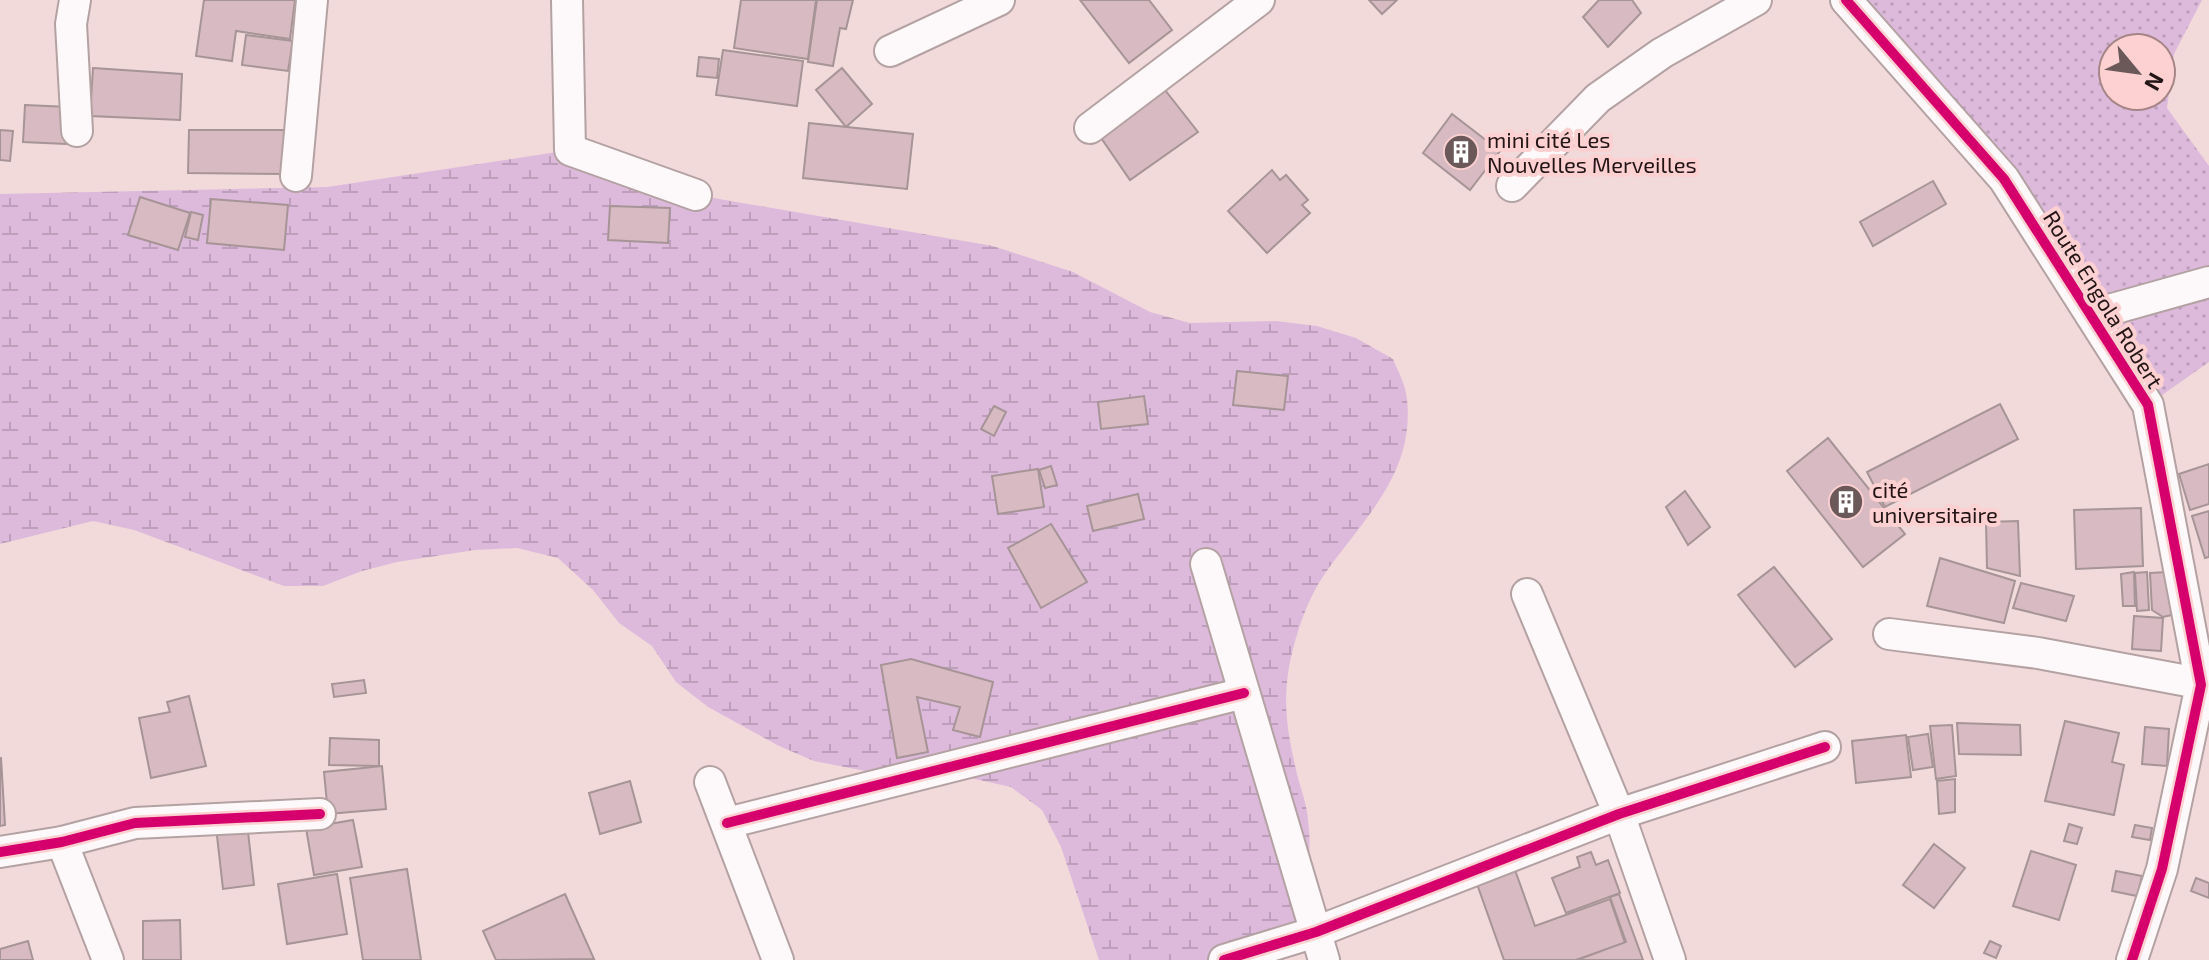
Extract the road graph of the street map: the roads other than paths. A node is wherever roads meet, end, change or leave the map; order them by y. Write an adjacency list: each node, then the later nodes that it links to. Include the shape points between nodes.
1 (75, 0): 10 (street, via 71,24)
2 (312, 0): 11 (street)
3 (567, 0): 13 (street, via 570,150)
4 (999, 0): 8 (street)
5 (1259, 0): 9 (street)
6 (1756, 0): 12 (street, via 1662,53 1598,98)
7 (1846, 0): 15 (street, Route Engola Robert, via 2004,179)
8 (890, 51)
9 (1090, 128)
10 (77, 131)
11 (296, 176)
12 (1512, 186)
13 (696, 195)
14 (2209, 282): 15 (street)
15 (2091, 315): 19 (street, Route Engola Robert, via 2148,405)
16 (1206, 564): 20 (street)
17 (1527, 594): 24 (street)
18 (1889, 634): 19 (street, via 2038,653)
19 (2205, 685): 33 (street, Route Engola Robert, via 2162,869)
20 (1244, 693): 25 (street); 28 (street)
21 (1825, 747): 24 (street)
22 (710, 782): 25 (street)
23 (320, 814): 26 (street, via 135,823)
24 (1619, 814): 28 (street); 32 (street)
25 (727, 823): 30 (street)
26 (62, 842): 27 (street); 29 (street)
27 (0, 852)
28 (1320, 946): 31 (street)
29 (108, 960)
30 (778, 960)
31 (1224, 960)
32 (1670, 960)
33 (2132, 960)

